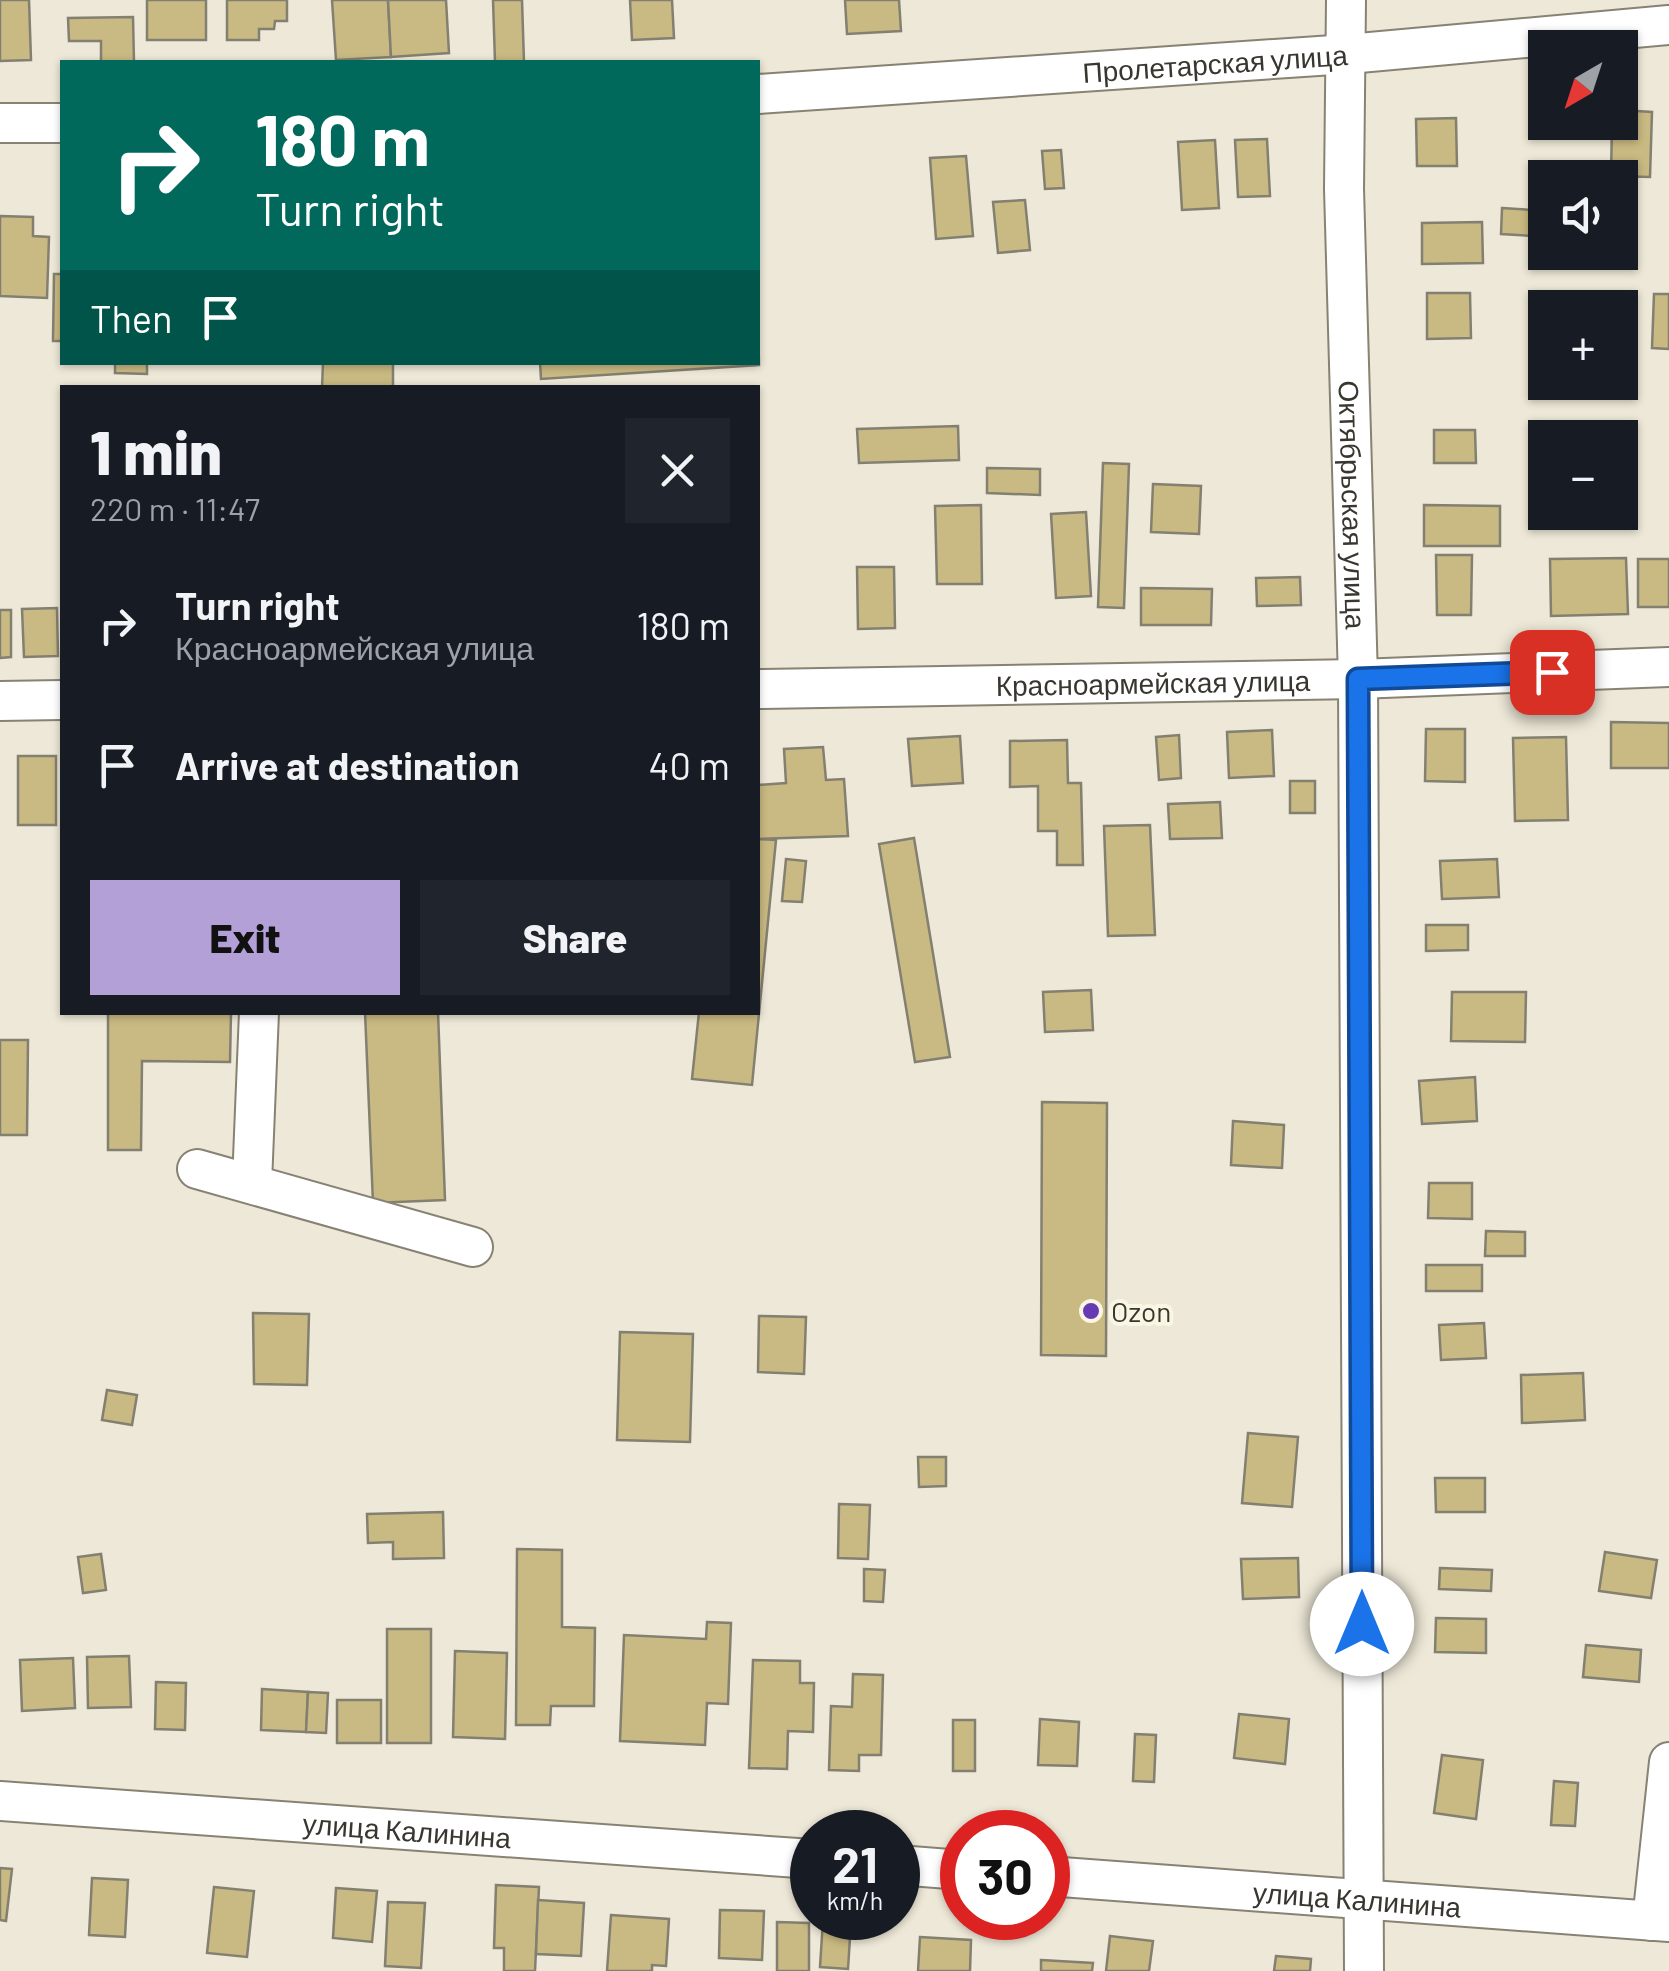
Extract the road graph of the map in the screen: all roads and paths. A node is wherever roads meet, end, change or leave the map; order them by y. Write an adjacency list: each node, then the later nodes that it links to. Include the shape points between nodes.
1 (1346, 0): 3 (street, Октябрьская улица)
2 (1669, 25): 3 (street, Пролетарская улица)
3 (1348, 54): 4 (street, Пролетарская улица); 8 (street, Октябрьская улица, via 1344,188)
4 (760, 94)
5 (60, 123): 6 (street)
6 (0, 124)
7 (1669, 667): 8 (street, Красноармейская улица)
8 (1358, 679): 9 (street, Красноармейская улица); 20 (street, Октябрьская улица)
9 (760, 689)
10 (60, 700): 11 (street)
11 (0, 701)
12 (259, 1015): 14 (street)
13 (197, 1169): 14 (street)
14 (252, 1183): 15 (street)
15 (474, 1247)
16 (1669, 1762): 21 (street)
17 (0, 1801): 18 (street, улица Калинина)
18 (790, 1857)
19 (1070, 1878): 20 (street, улица Калинина)
20 (1364, 1899): 21 (street, улица Калинина); 22 (street, Октябрьская улица)
21 (1660, 1921)
22 (1364, 1971)

